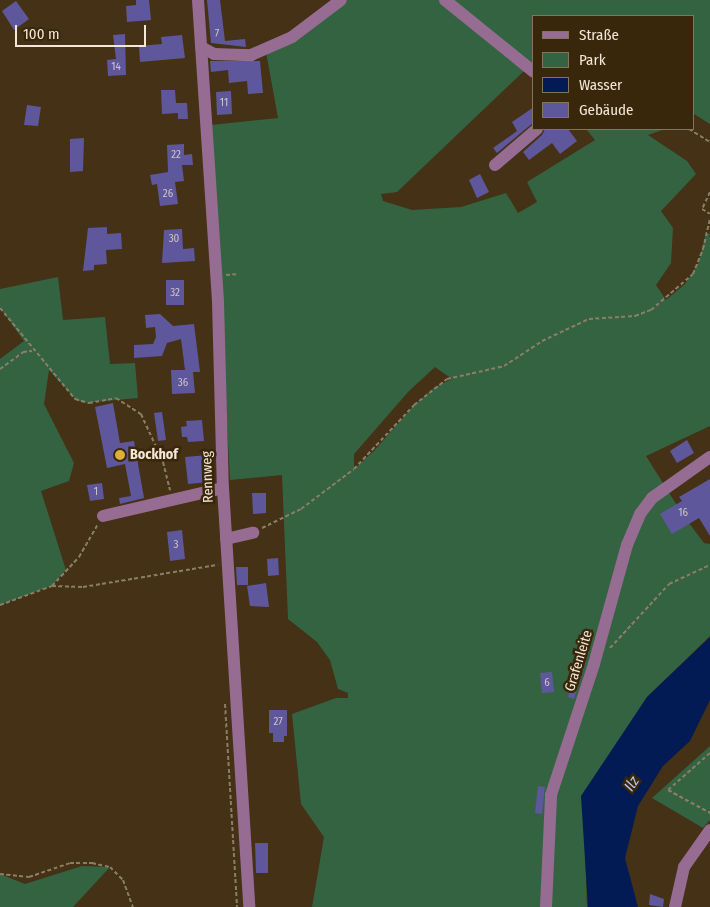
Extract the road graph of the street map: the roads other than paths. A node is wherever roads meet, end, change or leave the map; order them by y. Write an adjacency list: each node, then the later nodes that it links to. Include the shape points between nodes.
1 (198, 0): 4 (street, Rennweg)
2 (341, 0): 4 (street, via 292,38 251,55 214,54)
3 (445, 0): 5 (street)
4 (201, 47): 9 (street, Rennweg, via 219,312)
5 (532, 70)
6 (536, 130): 7 (street)
7 (495, 165)
8 (710, 458): 15 (street, Grafenleite, via 652,498 640,514 627,545 594,664 551,795)
9 (223, 488): 10 (street, via 172,497); 12 (street, Rennweg)
10 (103, 516)
11 (253, 533): 12 (street)
12 (226, 539): 14 (street, Rennweg)
13 (710, 830): 16 (street, via 684,867)
14 (250, 907)
15 (546, 907)
16 (675, 907)

